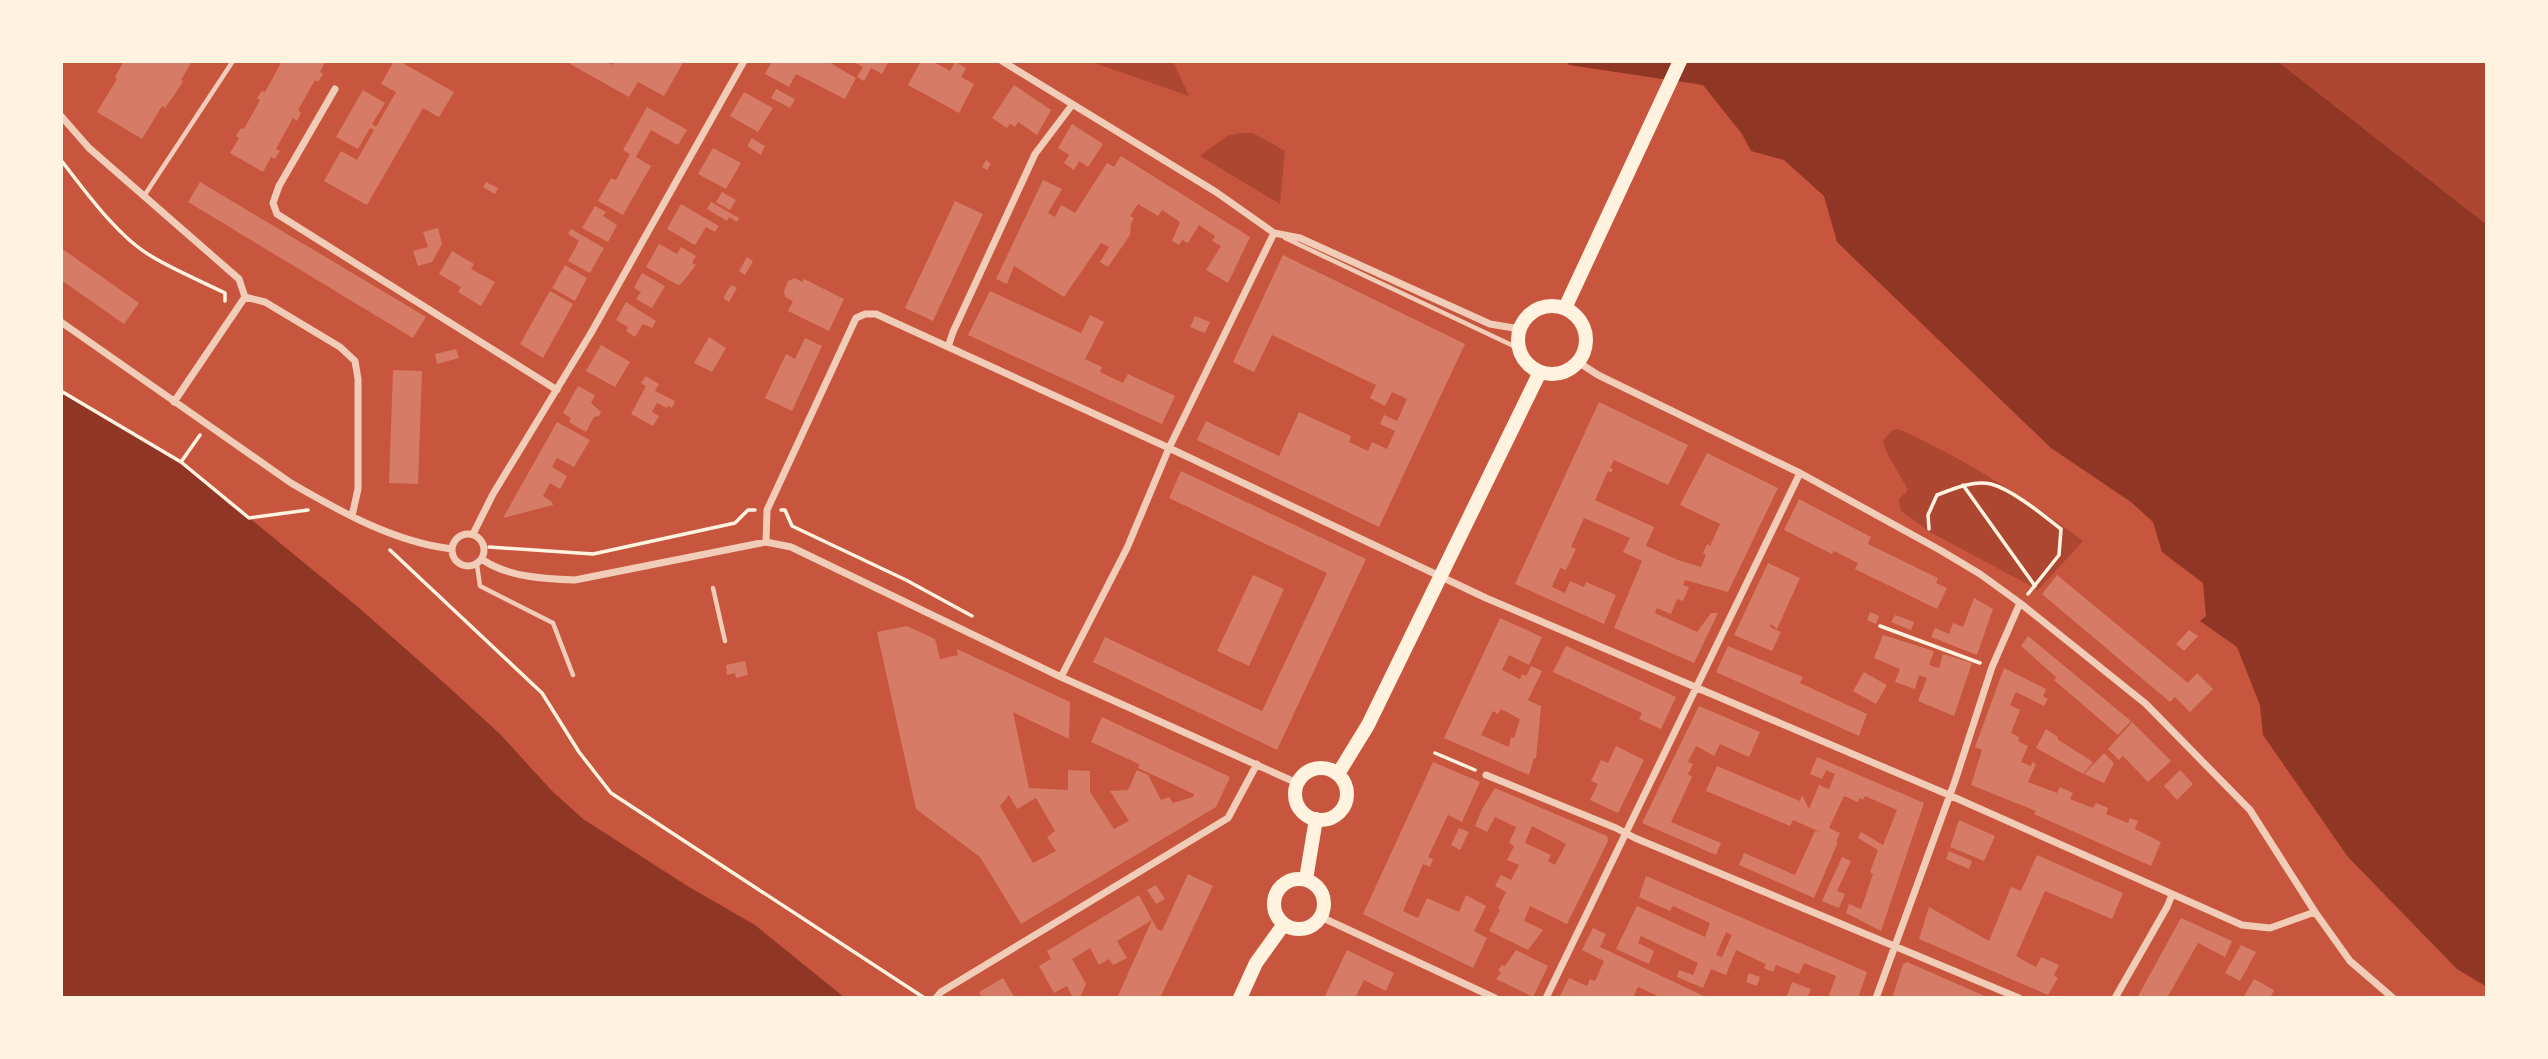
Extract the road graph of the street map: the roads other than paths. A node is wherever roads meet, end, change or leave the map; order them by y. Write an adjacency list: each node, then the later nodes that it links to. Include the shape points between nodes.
1 (233, 61): 8 (lane)
2 (744, 61): 18 (street)
3 (1002, 61): 6 (street)
4 (1680, 61): 11 (main road)
5 (335, 89): 18 (street, via 279,186 273,203 277,214)
6 (1072, 105): 9 (street); 14 (street, via 1035,154)
7 (61, 116): 8 (street, via 89,148)
8 (144, 196): 10 (street, via 239,279)
9 (1275, 233): 13 (street, via 1300,238 1490,324); 15 (lane); 20 (street)
10 (245, 297): 19 (street); 22 (street, via 265,302 355,361 358,489)
11 (1565, 308): 13 (main road, via 1534,312); 16 (main road, via 1585,332)
12 (61, 322): 19 (street)
13 (1520, 328): 15 (main road)
14 (948, 347): 20 (street); 24 (street, via 876,314 856,318 767,510)
15 (1520, 349): 17 (main road, via 1524,359)
16 (1578, 362): 17 (main road, via 1561,373); 21 (street)
17 (1540, 372): 27 (main road)
18 (557, 390): 23 (street)
19 (174, 402): 22 (street, via 291,483)
20 (1169, 448): 27 (street); 32 (street, via 1127,548)
21 (1800, 473): 29 (street, via 1940,550); 33 (street)
22 (352, 516): 25 (street, via 410,541)
23 (472, 534): 25 (street, via 457,537); 26 (street, via 484,545)
24 (766, 542): 26 (street, via 575,580 550,579); 32 (street, via 791,547)
25 (452, 549): 26 (street, via 457,561 465,565)
26 (480, 562): 31 (lane, via 480,586 553,623)
27 (1438, 576): 33 (street); 35 (main road, via 1368,724)
28 (713, 587): 30 (lane)
29 (2020, 603): 38 (street, via 1992,667); 43 (street, via 2146,704 2250,810)
30 (725, 641)
31 (573, 675)
32 (1061, 677): 34 (street)
33 (1694, 687): 38 (street); 40 (street)
34 (1257, 764): 37 (street); 47 (street, via 1228,818)
35 (1338, 774): 37 (main road, via 1315,768); 39 (main road, via 1347,791 1342,809 1326,819)
36 (1486, 775): 40 (street)
37 (1297, 783): 39 (main road, via 1300,809)
38 (1949, 795): 42 (street); 46 (street)
39 (1316, 819): 41 (main road)
40 (1625, 832): 46 (street); 50 (street)
41 (1306, 879): 44 (main road, via 1323,894); 45 (main road, via 1289,881 1276,893 1274,910)
42 (2172, 895): 43 (street, via 2242,925 2270,928); 53 (street)
43 (2315, 912): 54 (street, via 2350,961)
44 (1321, 917): 45 (main road, via 1304,928); 49 (street)
45 (1284, 924): 48 (main road, via 1256,962)
46 (1894, 948): 51 (street); 52 (street)
47 (936, 998)
48 (1240, 998)
49 (1495, 998)
50 (1546, 998)
51 (1876, 998)
52 (2019, 998)
53 (2115, 998)
54 (2393, 998)

